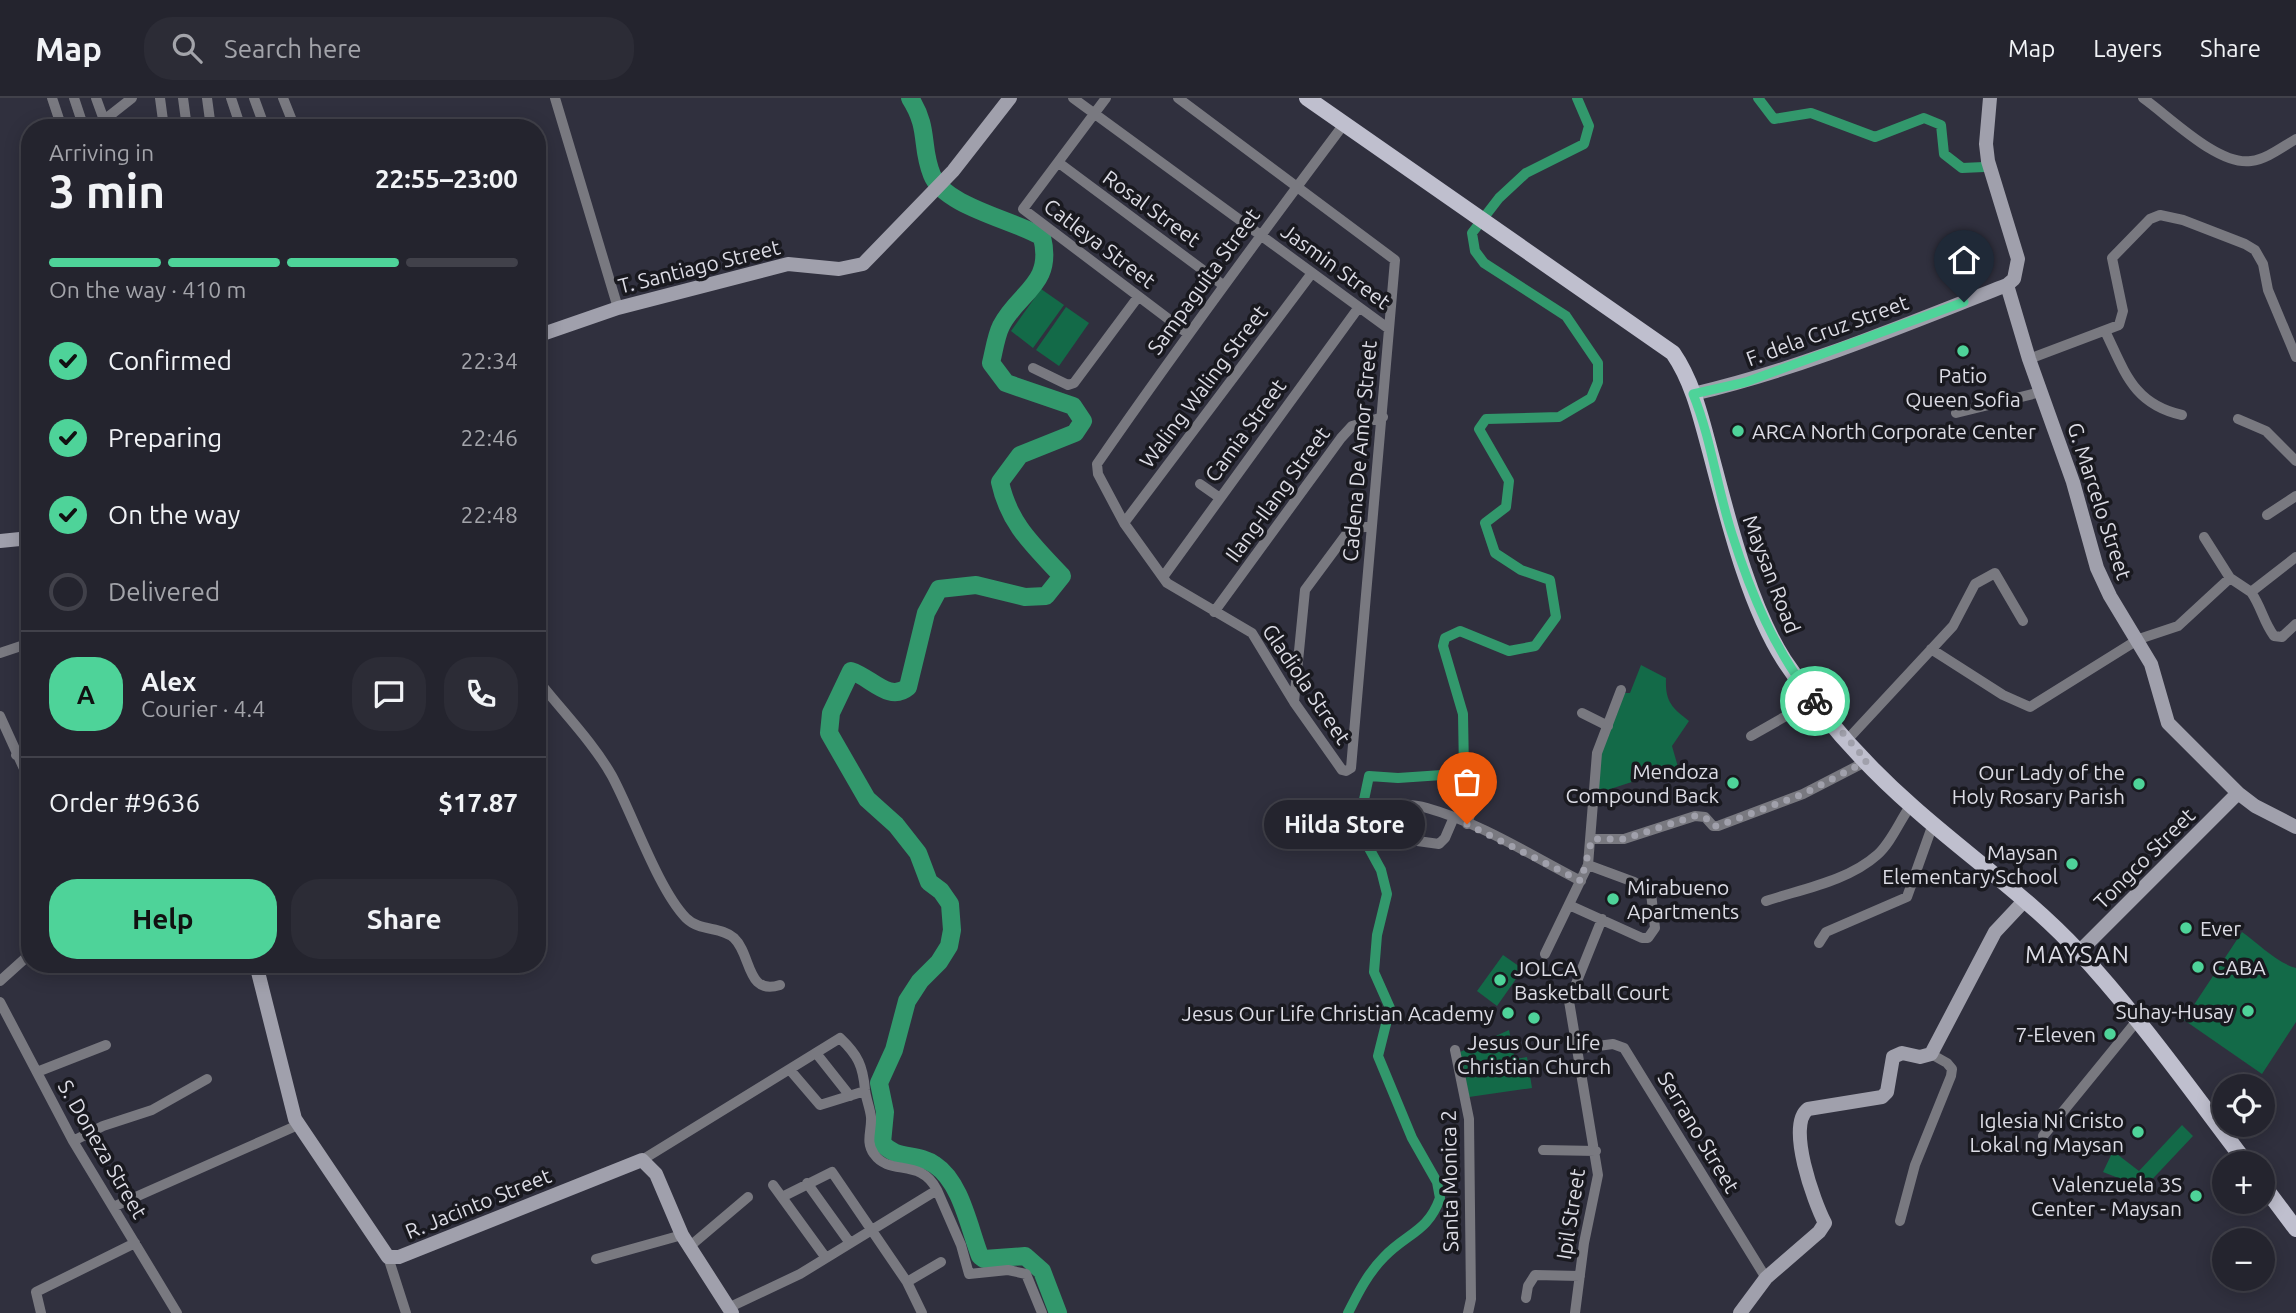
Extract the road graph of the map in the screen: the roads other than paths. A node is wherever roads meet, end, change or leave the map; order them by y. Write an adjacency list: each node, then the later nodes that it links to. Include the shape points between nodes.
1 (52, 98): 21 (street)
2 (74, 98): 22 (street)
3 (96, 98): 23 (street)
4 (132, 98): 19 (street)
5 (160, 98): 25 (street)
6 (183, 98): 26 (street)
7 (207, 98): 27 (street)
8 (231, 98): 28 (street)
9 (254, 98): 29 (street)
10 (284, 98): 30 (street)
11 (555, 98): 41 (street)
12 (1010, 98): 41 (street, T. Santiago Street, via 932,194 871,257 854,268 788,264)
13 (1073, 98): 20 (street, Jasmin Street)
14 (1106, 98): 20 (street)
15 (1178, 98): 34 (street)
16 (1307, 98): 31 (main road, Maysan Road)
17 (1990, 98): 38 (street, via 1988,161 2018,259 2014,279)
18 (2143, 98): 32 (street, via 2220,156 2236,161 2253,161)
19 (118, 103): 24 (street)
20 (1095, 113): 33 (street); 35 (street, Jasmin Street)
21 (59, 119)
22 (81, 119)
23 (104, 119)
24 (105, 119)
25 (163, 119)
26 (186, 119)
27 (210, 119)
28 (238, 119)
29 (262, 119)
30 (292, 119)
31 (1343, 124): 34 (street, Sampaguita Street); 50 (main road, Maysan Road, via 1673,353)
32 (2296, 139)
33 (1059, 163): 37 (street, Rosal Street); 39 (street, Catleya Street, via 1023,209)
34 (1297, 187): 35 (street, Sampaguita Street); 42 (street, Cadena De Amor Street, via 1395,260)
35 (1261, 235): 36 (street, Jasmin Street); 37 (street, Sampaguita Street)
36 (1312, 273): 40 (street, Jasmin Street); 62 (street, Waling Waling Street)
37 (1223, 285): 45 (street, Sampaguita Street)
38 (2007, 285): 48 (street, G. Marcelo Street); 50 (street, F. dela Cruz Street, via 1746,382)
39 (1138, 297): 45 (street, Catleya Street); 49 (street, via 1074,383 1068,385)
40 (1359, 307): 42 (street, Jasmin Street); 60 (street, Camia Street)
41 (618, 308): 44 (street, T. Santiago Street)
42 (1390, 329): 54 (street, Cadena De Amor Street)
43 (2105, 331): 46 (street, via 2123,319 2112,258 2150,219 2160,215 2217,231 2255,250); 48 (street); 53 (street, via 2144,400)
44 (546, 332)
45 (1187, 333): 57 (street, Sampaguita Street)
46 (2293, 346): 47 (street)
47 (2296, 357)
48 (2029, 359): 51 (street, G. Marcelo Street)
49 (1033, 368)
50 (1696, 393): 80 (main road, Maysan Road, via 1732,535 1783,659)
51 (2041, 393): 52 (street); 74 (street, G. Marcelo Street, via 2098,568)
52 (1956, 413)
53 (2182, 415)
54 (1382, 417): 63 (street, Cadena De Amor Street); 71 (street, Ilang-Ilang Street, via 1352,426 1340,438)
55 (2238, 419): 56 (street, via 2266,431)
56 (2295, 459)
57 (1097, 464): 62 (street, Gladiola Street)
58 (1200, 484): 60 (street)
59 (2296, 496): 61 (street)
60 (1220, 498): 68 (street, Camia Street)
61 (2267, 515)
62 (1125, 523): 68 (street, Gladiola Street)
63 (1372, 526): 81 (street, via 1345,536 1306,590); 91 (street, Cadena De Amor Street)
64 (2204, 537): 69 (street)
65 (21, 539): 66 (street)
66 (0, 541)
67 (2296, 557): 70 (street)
68 (1163, 577): 71 (street, Gladiola Street)
69 (2230, 578): 70 (street); 74 (street, via 2178,625)
70 (2251, 592): 73 (street, via 2274,636 2282,637)
71 (1214, 612): 81 (street, Gladiola Street, via 1252,634)
72 (2023, 621): 76 (street, via 1992,572 1975,584 1953,626)
73 (2296, 624)
74 (2138, 639): 76 (street, via 2030,707); 93 (street, G. Marcelo Street, via 2155,674 2168,723)
75 (21, 646): 77 (street)
76 (1931, 649): 86 (street)
77 (0, 653)
78 (1622, 690): 84 (street)
79 (546, 691): 112 (street, via 611,774 670,897 687,919 734,939 760,986)
80 (1813, 701): 85 (street); 86 (main road, Maysan Road)
81 (1294, 702): 91 (street, Gladiola Street, via 1342,770)
82 (1582, 713): 84 (street)
83 (0, 716): 88 (street)
84 (1608, 726): 99 (street, via 1597,753)
85 (1751, 736)
86 (1848, 739): 89 (main road, Maysan Road)
87 (21, 753): 88 (street)
88 (16, 755): 90 (street)
89 (1867, 761): 94 (main road, Maysan Road); 99 (street, via 1803,794 1718,826 1695,816 1624,839)
90 (21, 765)
91 (1351, 768)
92 (1483, 776): 96 (street)
93 (2238, 793): 98 (street, G. Marcelo Street); 107 (street, Tongco Street)
94 (1911, 805): 97 (main road, Maysan Road); 103 (street, via 1878,855 1826,882)
95 (1454, 817): 95 (street, via 1425,807 1373,806 1367,834 1439,844); 96 (street)
96 (1467, 824): 101 (street)
97 (1932, 826): 102 (main road, Maysan Road); 106 (street, via 1907,897 1826,932)
98 (2296, 827)
99 (1592, 839): 100 (street)
100 (1588, 865): 101 (street); 105 (street, via 1651,893 1655,928 1648,937)
101 (1581, 881): 104 (street)
102 (2025, 900): 107 (main road, Maysan Road); 119 (street, via 1995,932)
103 (1766, 901)
104 (1569, 905): 105 (street); 108 (street)
105 (1602, 919): 116 (street, Ipil Street, via 1569,1002)
106 (1819, 943)
107 (2079, 952): 114 (main road, Maysan Road)
108 (1545, 954)
109 (21, 962): 111 (street)
110 (258, 973): 125 (street, R. Jacinto Street)
111 (0, 981)
112 (779, 985)
113 (0, 1002): 121 (street, S. Doneza Street)
114 (2136, 1022): 126 (street); 130 (main road, Maysan Road)
115 (106, 1045): 121 (street)
116 (1575, 1049): 129 (street, Ipil Street); 150 (street, Serrano Street, via 1613,1044 1624,1048)
117 (1455, 1050): 159 (street, Santa Monica 2, via 1469,1119)
118 (816, 1054): 120 (street); 123 (street, via 841,1038 860,1060); 124 (street)
119 (1931, 1055): 139 (street, via 1947,1063 1951,1076 1914,1165); 150 (street, via 1902,1053 1893,1058 1888,1093 1882,1097 1808,1108 1802,1113 1798,1120 1805,1163 1813,1199 1825,1223)
120 (789, 1070): 124 (street, via 820,1105); 131 (street)
121 (37, 1072): 127 (street, S. Doneza Street)
122 (208, 1079): 127 (street, via 152,1110)
123 (865, 1091): 124 (street); 134 (street, via 873,1154 888,1164 919,1171)
124 (850, 1096)
125 (298, 1125): 138 (street); 145 (street, R. Jacinto Street)
126 (2043, 1136)
127 (74, 1141): 138 (street, S. Doneza Street)
128 (1543, 1150): 129 (street)
129 (1595, 1151): 149 (street, Ipil Street, via 1598,1187)
130 (2236, 1151)
131 (642, 1160): 142 (street, via 663,1187); 145 (street, R. Jacinto Street, via 399,1257)
132 (807, 1183): 136 (street); 141 (street, via 832,1172); 144 (street)
133 (774, 1185): 136 (street)
134 (937, 1190): 141 (street); 158 (street, via 969,1274 1008,1270 1026,1274)
135 (748, 1197): 142 (street)
136 (782, 1197): 146 (street)
137 (2275, 1201): 140 (main road)
138 (113, 1208): 143 (street, S. Doneza Street)
139 (1900, 1221)
140 (2296, 1229)
141 (872, 1230): 144 (street); 151 (street)
142 (685, 1241): 147 (street); 153 (street)
143 (135, 1243): 154 (street, via 36,1292); 155 (street, S. Doneza Street)
144 (850, 1243): 146 (street)
145 (388, 1257): 156 (street)
146 (826, 1258): 153 (street)
147 (596, 1259)
148 (941, 1262): 151 (street)
149 (1580, 1276): 152 (street, via 1535,1275); 160 (street, Ipil Street)
150 (1766, 1278): 161 (street)
151 (907, 1282): 157 (street)
152 (1526, 1297)
153 (730, 1310)
154 (41, 1313)
155 (177, 1313)
156 (406, 1313)
157 (922, 1313)
158 (1042, 1313)
159 (1468, 1313)
160 (1575, 1313)
161 (1740, 1313)

